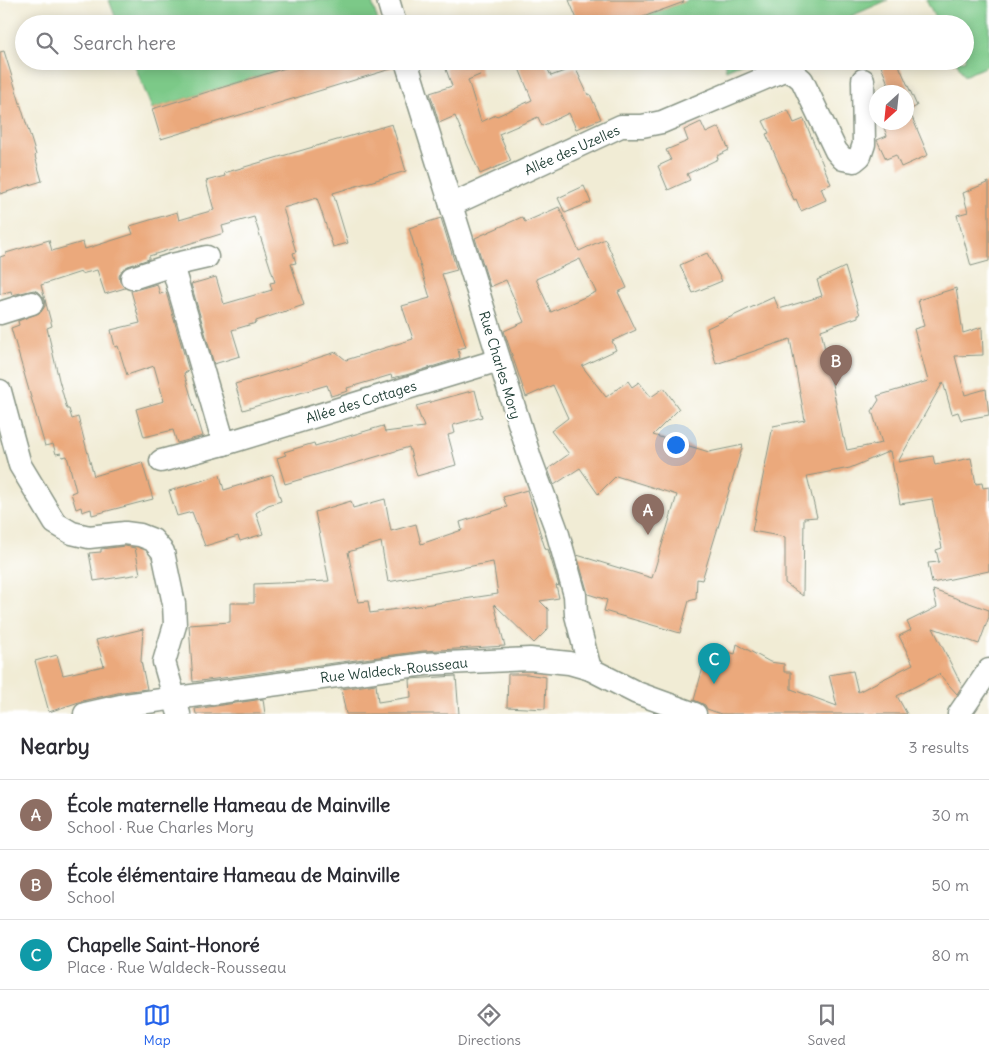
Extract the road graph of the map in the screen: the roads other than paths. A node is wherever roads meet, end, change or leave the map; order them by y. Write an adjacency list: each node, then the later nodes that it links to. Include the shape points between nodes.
1 (388, 0): 2 (street)
2 (392, 15)
3 (409, 70): 5 (street, Rue Charles Mory)
4 (863, 80): 5 (street, Allée des Uzelles, via 864,144 860,156 854,161 843,159 836,152 802,80 784,70 662,122 621,126)
5 (450, 204): 11 (street, Rue Charles Mory)
6 (207, 257): 7 (street)
7 (172, 265): 8 (street); 13 (street)
8 (132, 278)
9 (32, 303): 10 (street)
10 (0, 313)
11 (499, 360): 13 (street, Allée des Cottages); 15 (street, Rue Charles Mory, via 557,531 575,595 576,615)
12 (0, 391): 18 (street, via 20,465 55,523 72,533 89,537 140,534 153,540 163,552 175,625 164,662)
13 (224, 444): 14 (street, Allée des Cottages)
14 (161, 462)
15 (590, 669): 18 (street, Rue Waldeck-Rousseau, via 530,659 434,664); 20 (street, Rue Waldeck-Rousseau, via 637,693)
16 (989, 670): 17 (street)
17 (982, 695): 21 (street)
18 (177, 706): 19 (street, Rue Waldeck-Rousseau, via 125,704)
19 (86, 714)
20 (695, 714)
21 (959, 714)

